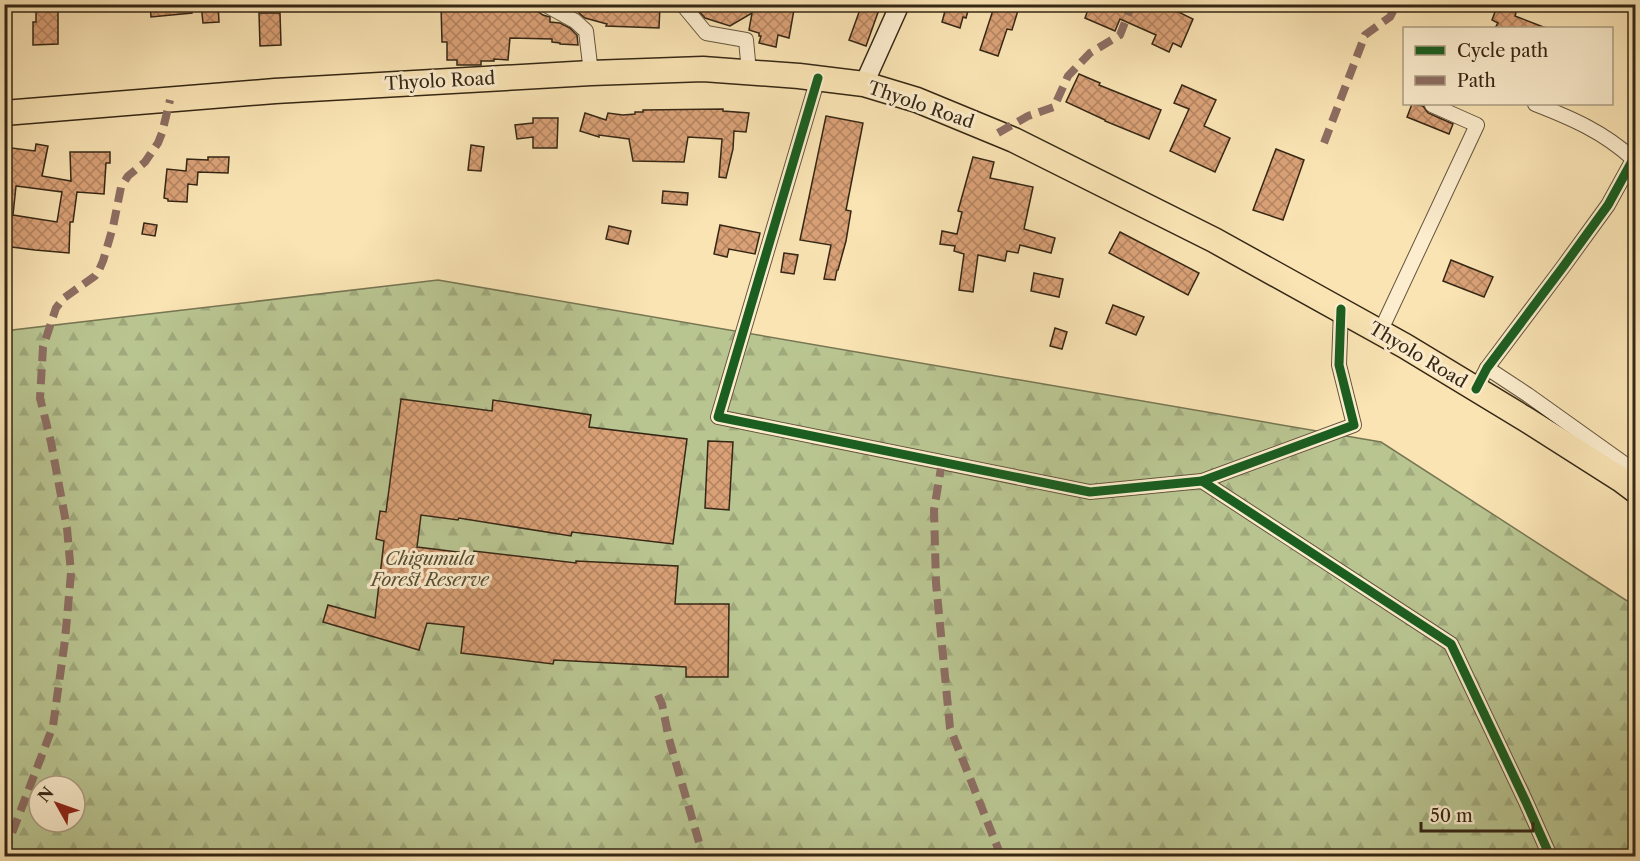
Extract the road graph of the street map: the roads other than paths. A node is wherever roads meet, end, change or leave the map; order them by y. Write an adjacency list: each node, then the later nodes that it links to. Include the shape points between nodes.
1 (544, 4): 5 (street, via 586,31)
2 (682, 4): 4 (street, via 706,33 746,40)
3 (900, 4): 7 (street)
4 (749, 72): 5 (highway, Thyolo Road, via 703,69); 6 (highway, Thyolo Road)
5 (591, 73): 10 (highway, Thyolo Road, via 275,91)
6 (818, 78): 7 (highway, Thyolo Road); 17 (street, via 718,417 1090,492)
7 (864, 84): 12 (highway, Thyolo Road, via 917,100 1014,140)
8 (1432, 105): 13 (street, via 1477,125)
9 (1537, 105): 11 (street, via 1586,125)
10 (4, 113)
11 (1634, 156): 14 (street, via 1608,205)
12 (1341, 309): 13 (highway, Thyolo Road); 17 (street, via 1339,365 1354,425)
13 (1380, 332): 15 (highway, Thyolo Road)
14 (1487, 368): 15 (street); 16 (street)
15 (1476, 389): 18 (highway, Thyolo Road)
16 (1635, 472)
17 (1202, 481): 19 (street, via 1451,644)
18 (1635, 491)
19 (1550, 856)

